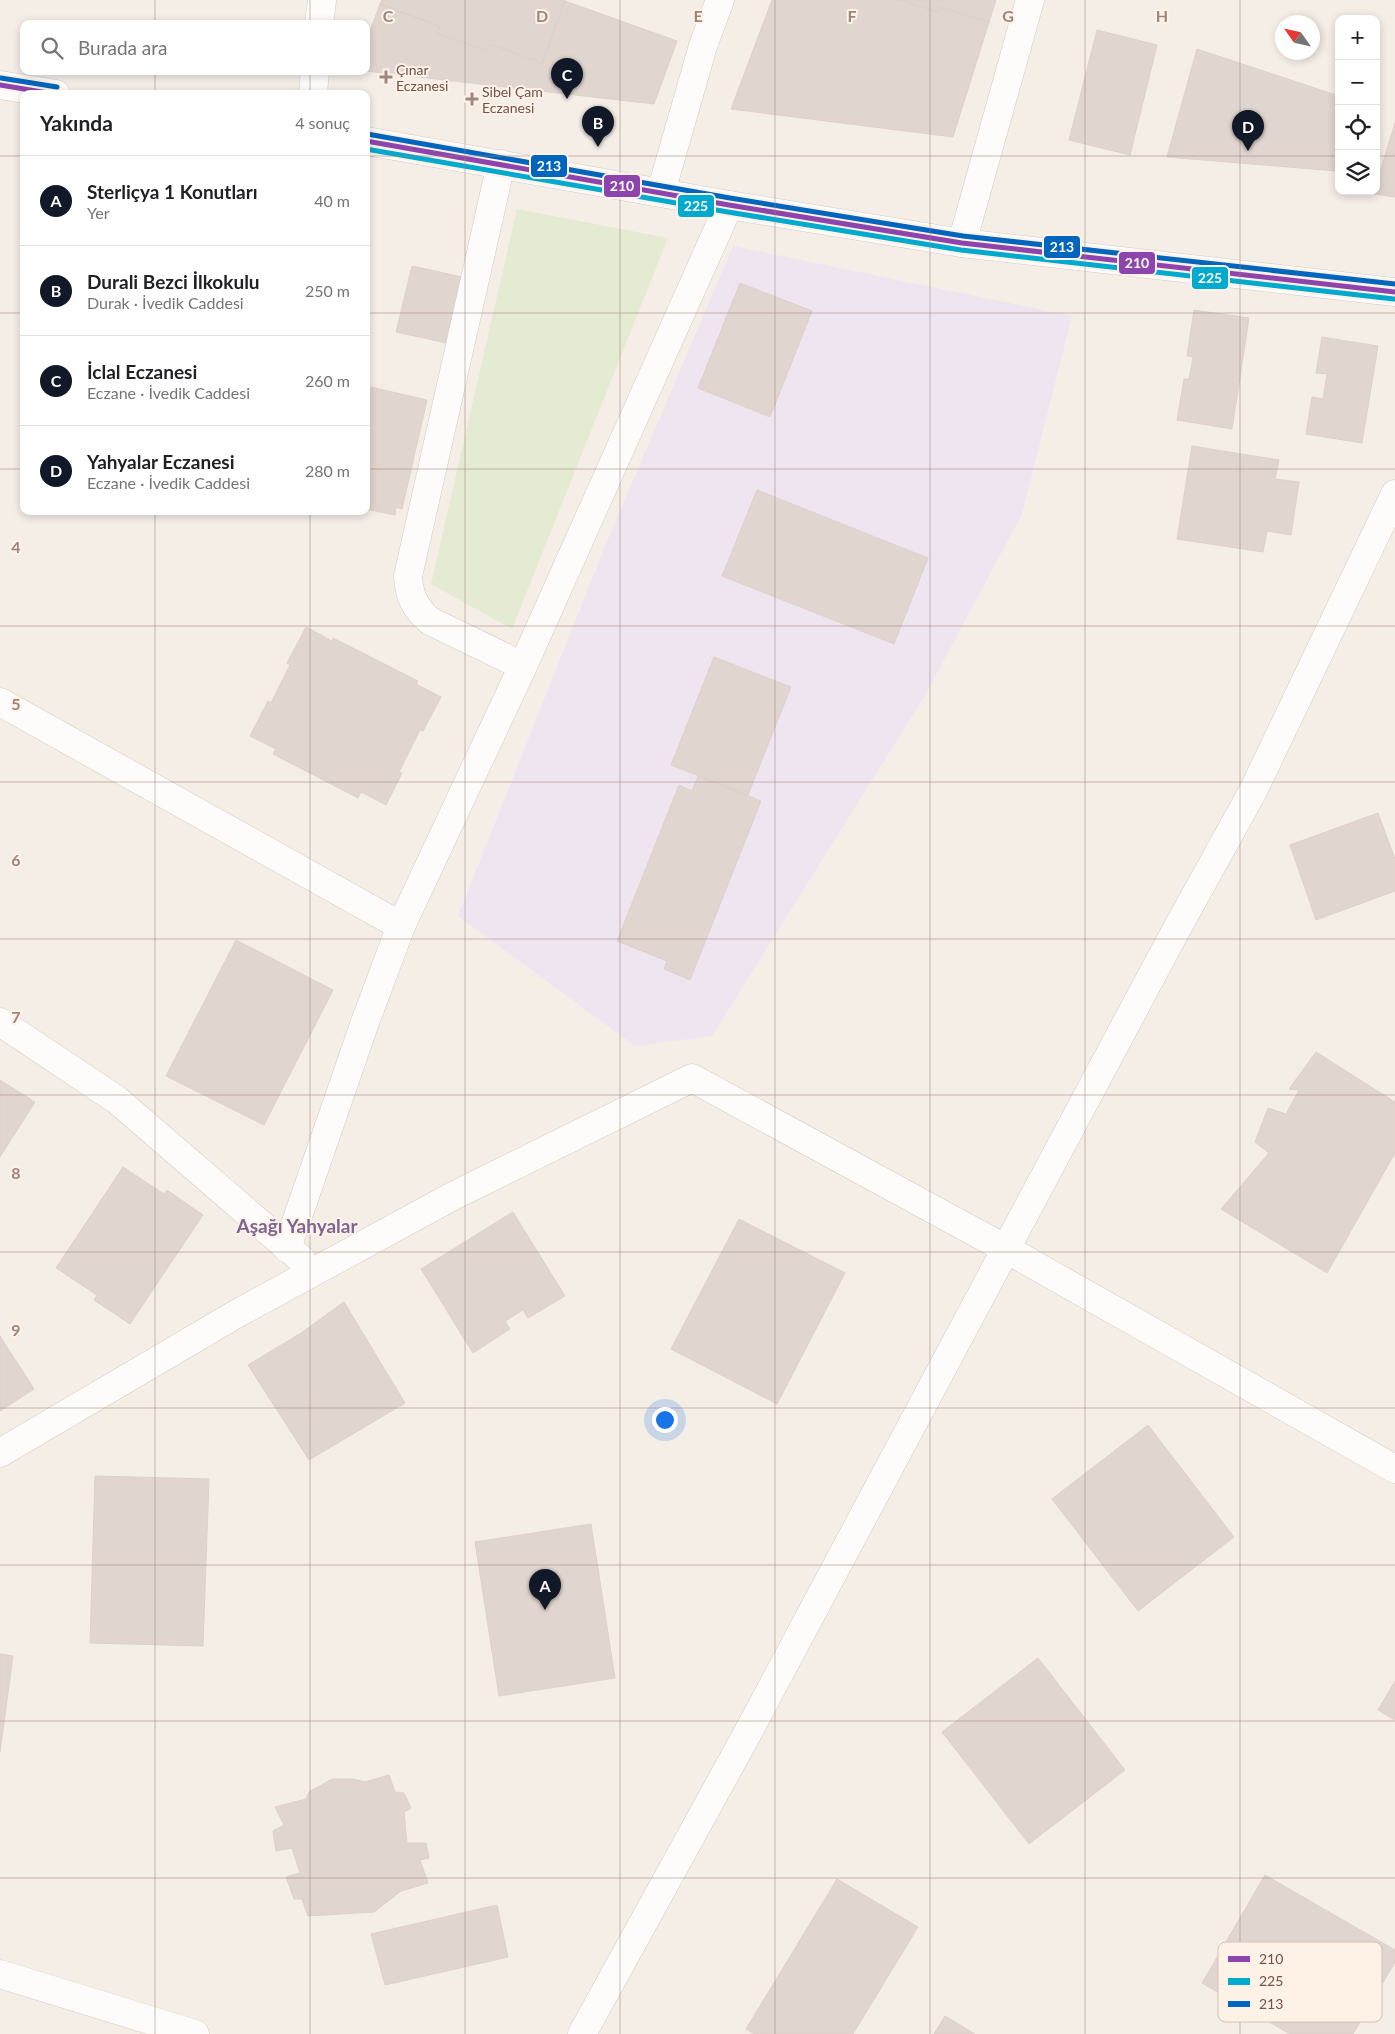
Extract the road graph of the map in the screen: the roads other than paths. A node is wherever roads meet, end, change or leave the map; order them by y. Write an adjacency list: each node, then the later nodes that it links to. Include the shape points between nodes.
1 (322, 0): 4 (street)
2 (720, 0): 11 (street, via 703,46)
3 (1030, 0): 13 (street)
4 (320, 20)
5 (315, 75): 8 (street)
6 (0, 85): 7 (street)
7 (31, 90)
8 (313, 90)
9 (370, 142): 10 (street)
10 (501, 164): 11 (street); 16 (street, via 408,576 416,607 430,622)
11 (660, 192): 12 (street)
12 (729, 205): 13 (street); 16 (street)
13 (962, 243): 14 (street)
14 (1395, 292)
15 (1395, 494): 21 (street, via 1254,791)
16 (523, 666): 18 (street)
17 (0, 702): 18 (street)
18 (401, 926): 20 (street)
19 (0, 1022): 20 (street, via 117,1100)
20 (288, 1248): 22 (street)
21 (1006, 1249): 22 (street, via 692,1078 453,1196); 24 (street); 27 (street, via 746,1736)
22 (315, 1271): 23 (street)
23 (0, 1453)
24 (1395, 1469)
25 (0, 1974): 26 (street)
26 (195, 2034)
27 (582, 2034)

